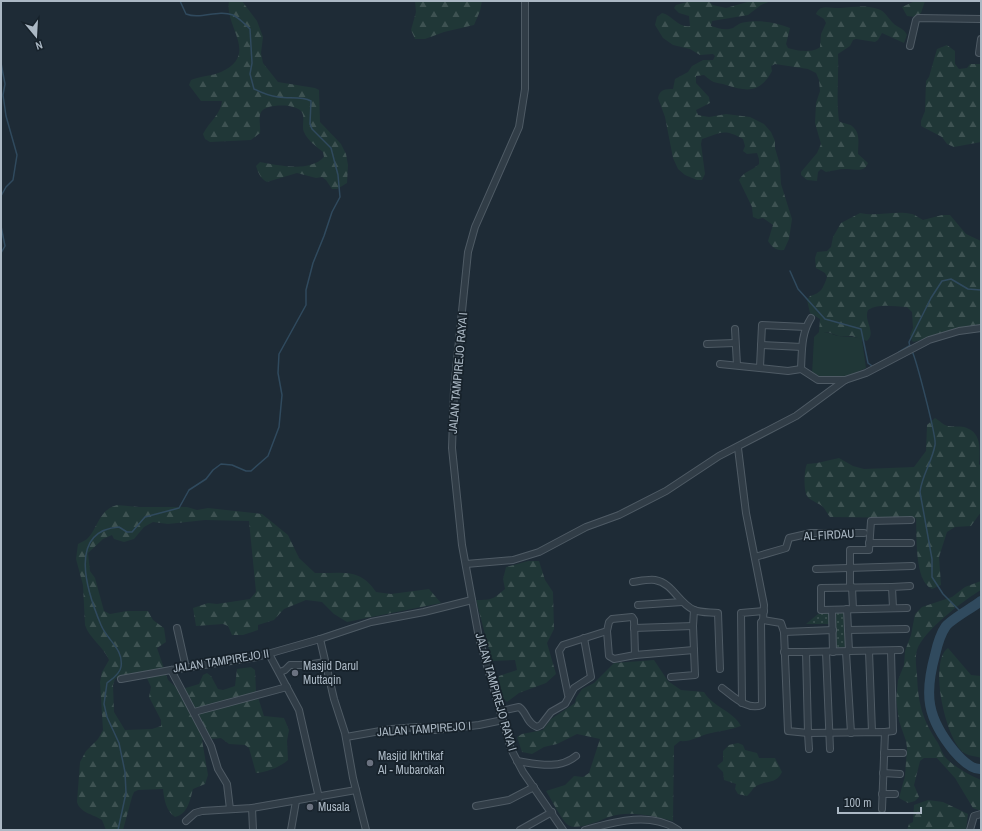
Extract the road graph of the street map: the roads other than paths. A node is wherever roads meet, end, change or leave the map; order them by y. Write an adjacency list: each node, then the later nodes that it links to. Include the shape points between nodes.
1 (525, 1): 25 (street, JALAN TAMPIREJO RAYA I, via 526,89 519,127 475,227 468,252 454,390 452,448)
2 (981, 19): 4 (street, via 918,18)
3 (981, 39): 5 (street)
4 (910, 46)
5 (979, 53)
6 (811, 318): 7 (street)
7 (806, 327): 12 (street, via 763,324); 13 (street)
8 (981, 328): 18 (street, via 943,335 866,373)
9 (735, 329): 10 (street)
10 (735, 343): 11 (street); 15 (street)
11 (707, 344)
12 (761, 345): 13 (street); 16 (street)
13 (802, 347): 17 (street)
14 (720, 364): 15 (street)
15 (736, 365): 16 (street)
16 (760, 367): 17 (street, via 788,371)
17 (801, 368): 18 (street, via 818,380)
18 (845, 380): 19 (street, via 796,416)
19 (738, 448): 24 (street); 25 (street, via 719,456 666,492 619,515 586,527 539,552 513,560)
20 (911, 520): 22 (street, via 871,522)
21 (864, 533): 24 (street, AL FIRDAU, via 811,533 789,538 786,548)
22 (869, 543): 23 (street); 27 (street, via 868,550 850,550)
23 (911, 543)
24 (755, 557): 41 (street)
25 (466, 564): 33 (street, JALAN TAMPIREJO RAYA I)
26 (912, 566): 27 (street)
27 (850, 567): 28 (street); 31 (street)
28 (816, 569)
29 (634, 582): 34 (street, via 654,580 663,583 672,588)
30 (910, 586): 32 (street)
31 (851, 587): 32 (street); 38 (street); 40 (street, via 821,588 821,610)
32 (892, 587): 36 (street)
33 (472, 600): 52 (street, JALAN TAMPIREJO II, via 371,622); 76 (street, JALAN TAMPIREJO RAYA I, via 479,638)
34 (682, 602): 35 (street); 39 (street)
35 (638, 605)
36 (893, 608): 37 (street); 38 (street)
37 (907, 608)
38 (850, 609): 40 (street); 48 (street)
39 (694, 610): 43 (street); 66 (street, via 718,613)
40 (832, 610): 47 (street)
41 (764, 611): 42 (street); 74 (street, via 741,613)
42 (763, 620): 50 (street, via 780,623); 74 (street, via 763,703 760,707)
43 (692, 626): 45 (street); 53 (street)
44 (177, 628): 65 (street)
45 (634, 628): 49 (street, via 632,617 612,619); 63 (street)
46 (906, 629): 48 (street)
47 (833, 630): 50 (street); 60 (street)
48 (848, 630): 61 (street)
49 (607, 631): 51 (street); 63 (street, via 610,657 614,659)
50 (784, 632): 57 (street)
51 (584, 638): 73 (street, via 591,677 577,685); 73 (street, via 563,645 559,649)
52 (320, 639): 62 (street, JALAN TAMPIREJO II); 64 (street)
53 (694, 650): 63 (street); 69 (street, via 695,675)
54 (900, 650): 56 (street)
55 (869, 651): 56 (street); 61 (street); 78 (street)
56 (891, 651): 79 (street, via 894,731)
57 (784, 652): 58 (street); 80 (street, via 788,731)
58 (806, 652): 59 (street); 80 (street)
59 (826, 652): 60 (street); 81 (street)
60 (833, 652): 61 (street)
61 (848, 652): 82 (street)
62 (269, 654): 65 (street, JALAN TAMPIREJO II); 68 (street)
63 (635, 655)
64 (325, 662): 68 (street, via 290,665); 83 (street)
65 (186, 668): 67 (street, JALAN TAMPIREJO II)
66 (720, 669)
67 (171, 670): 70 (street, JALAN TAMPIREJO II); 75 (street)
68 (280, 672): 71 (street)
69 (671, 677)
70 (120, 679)
71 (287, 687): 75 (street); 96 (street, via 299,710 304,727)
72 (722, 688): 74 (street)
73 (568, 695): 76 (street, via 565,704 551,712 541,725 529,722 519,707)
74 (742, 704)
75 (194, 712): 100 (street, via 226,784)
76 (501, 712): 77 (street, JALAN TAMPIREJO RAYA I)
77 (503, 720): 83 (street, JALAN TAMPIREJO I, via 435,730 417,727 392,729); 89 (street, JALAN TAMPIREJO RAYA I)
78 (872, 732): 79 (street); 82 (street)
79 (885, 732): 86 (street)
80 (808, 733): 81 (street); 85 (street)
81 (829, 733): 82 (street); 84 (street)
82 (851, 733)
83 (346, 737): 93 (street)
84 (830, 748)
85 (809, 749)
86 (884, 753): 87 (street); 90 (street)
87 (903, 753)
88 (576, 756): 89 (street, via 559,764 538,765)
89 (517, 761): 92 (street, JALAN TAMPIREJO RAYA I)
90 (883, 773): 91 (street); 94 (street)
91 (900, 774)
92 (534, 787): 98 (street, via 510,800); 102 (street, JALAN TAMPIREJO RAYA I)
93 (356, 790): 96 (street); 108 (street)
94 (882, 794): 95 (street); 101 (street)
95 (895, 794)
96 (319, 798): 97 (street)
97 (296, 801): 99 (street); 107 (street)
98 (476, 806)
99 (252, 808): 100 (street); 106 (street)
100 (230, 809): 104 (street, via 198,812)
101 (882, 809)
102 (552, 812): 109 (street); 110 (street, JALAN TAMPIREJO RAYA I)
103 (981, 814): 114 (street, via 974,816)
104 (186, 821)
105 (615, 822): 111 (street); 112 (street); 113 (street, via 649,820 673,826)
106 (253, 830)
107 (291, 830)
108 (366, 830)
109 (520, 830)
110 (563, 830)
111 (585, 830)
112 (616, 830)
113 (678, 830)
114 (970, 830)

